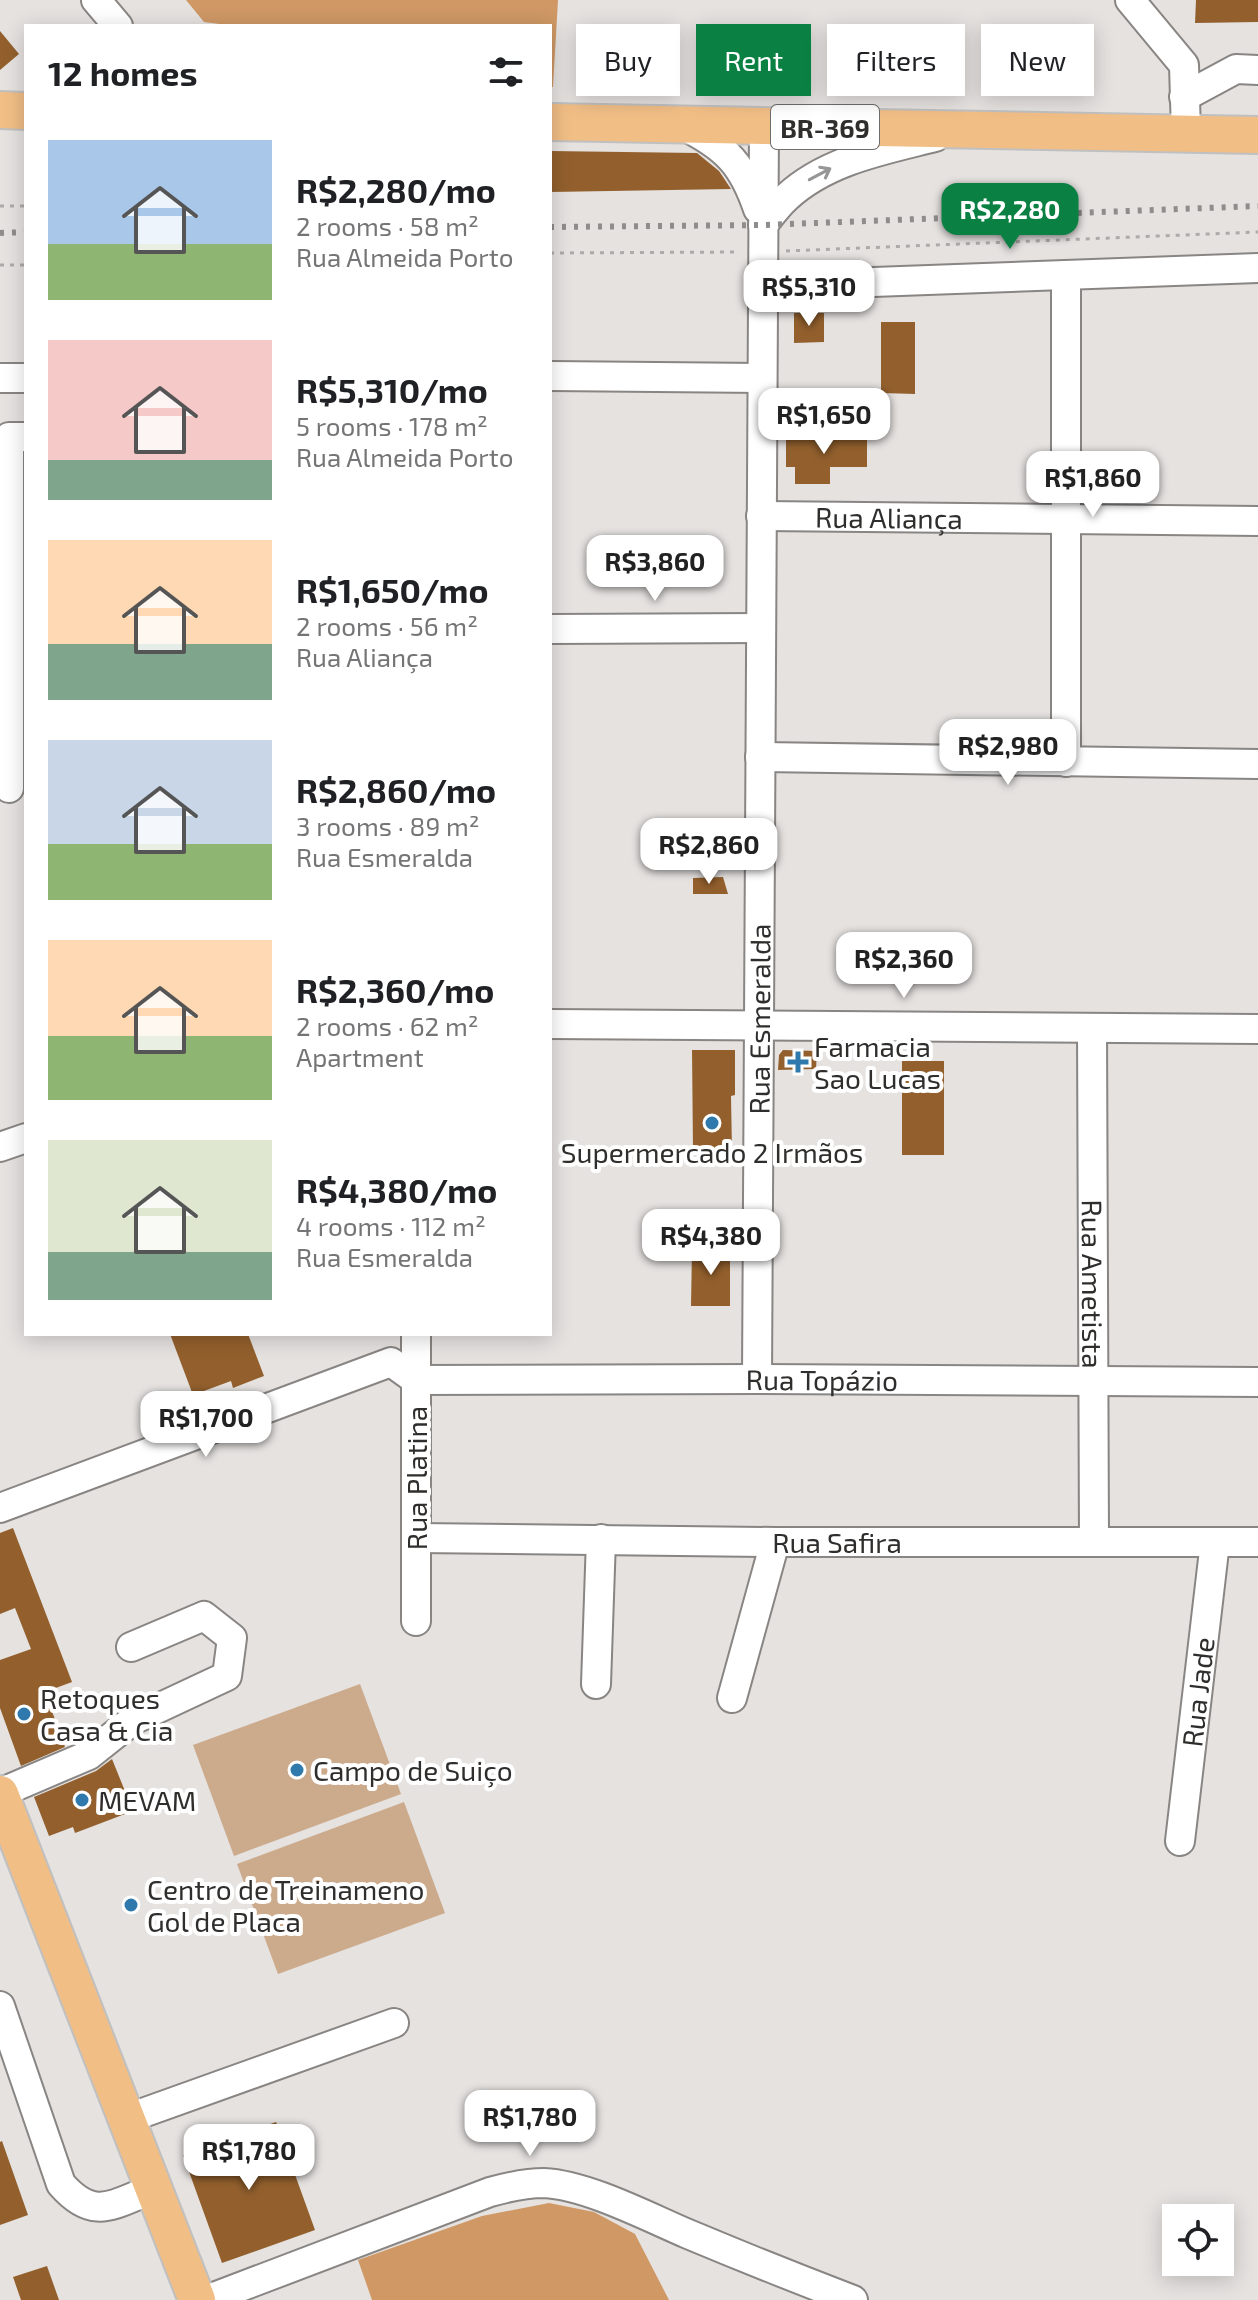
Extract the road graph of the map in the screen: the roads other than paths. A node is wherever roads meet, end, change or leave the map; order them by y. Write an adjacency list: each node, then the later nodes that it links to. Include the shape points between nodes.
1 (96, 0): 3 (street)
2 (1130, 0): 5 (street, via 1184,65)
3 (116, 24)
4 (1258, 70): 5 (street, via 1236,69)
5 (1184, 97): 12 (street)
6 (0, 110): 7 (main road)
7 (24, 111)
8 (552, 122): 9 (main road, BR-369)
9 (684, 125): 10 (main road, BR-369); 14 (street, Rua Esmeralda, via 718,143 749,182)
10 (764, 126): 11 (main road, BR-369); 14 (street, Rua Esmeralda)
11 (966, 129): 12 (main road, BR-369); 14 (street, one-way to 11, via 785,198 805,182 841,164)
12 (1186, 133): 13 (main road, BR-369)
13 (1258, 135)
14 (763, 239): 17 (street, Rua Esmeralda)
15 (1258, 268): 16 (street)
16 (1066, 275): 17 (street); 24 (street)
17 (763, 286): 21 (street, Rua Esmeralda)
18 (552, 376): 21 (street)
19 (0, 378): 20 (street)
20 (24, 378)
21 (762, 378): 23 (street, Rua Esmeralda)
22 (17, 437): 28 (street)
23 (761, 516): 24 (street, Rua Aliança); 26 (street, Rua Esmeralda)
24 (1067, 519): 25 (street, Rua Aliança); 30 (street)
25 (1258, 521)
26 (761, 628): 27 (street); 29 (street, Rua Esmeralda)
27 (552, 629)
28 (4, 707): 32 (street)
29 (760, 757): 30 (street); 34 (street, Rua Esmeralda)
30 (1066, 762): 31 (street)
31 (1258, 764)
32 (9, 788)
33 (552, 1024): 34 (street)
34 (760, 1026): 35 (street); 40 (street, Rua Esmeralda)
35 (1092, 1028): 36 (street); 42 (street, Rua Ametista)
36 (1258, 1029)
37 (24, 1139): 38 (street)
38 (0, 1147)
39 (409, 1357): 40 (street, Rua Topázio); 43 (street, Rua Topázio); 44 (street, Rua Platina)
40 (757, 1379): 42 (street, Rua Topázio)
41 (1258, 1382): 42 (street, Rua Topázio)
42 (1094, 1383): 46 (street, Rua Ametista)
43 (0, 1508)
44 (417, 1538): 45 (street, Rua Safira); 50 (street, Rua Platina)
45 (601, 1539): 47 (street, Rua Safira); 52 (street)
46 (1094, 1541): 47 (street, Rua Safira); 48 (street, Rua Safira)
47 (775, 1542): 53 (street)
48 (1215, 1542): 49 (street, Rua Safira); 55 (street, Rua Jade)
49 (1258, 1542)
50 (416, 1621)
51 (131, 1647): 54 (street, via 204,1616 232,1638 227,1676 133,1720 89,1755)
52 (596, 1684)
53 (732, 1698)
54 (0, 1794): 58 (main road)
55 (1180, 1841)
56 (0, 2006): 59 (street, via 61,2184 85,2205 102,2208)
57 (394, 2023): 58 (street)
58 (126, 2119): 59 (main road)
59 (153, 2189): 60 (main road)
60 (197, 2300)
61 (206, 2300): 62 (street, via 490,2192 546,2183 623,2206)
62 (853, 2300)

